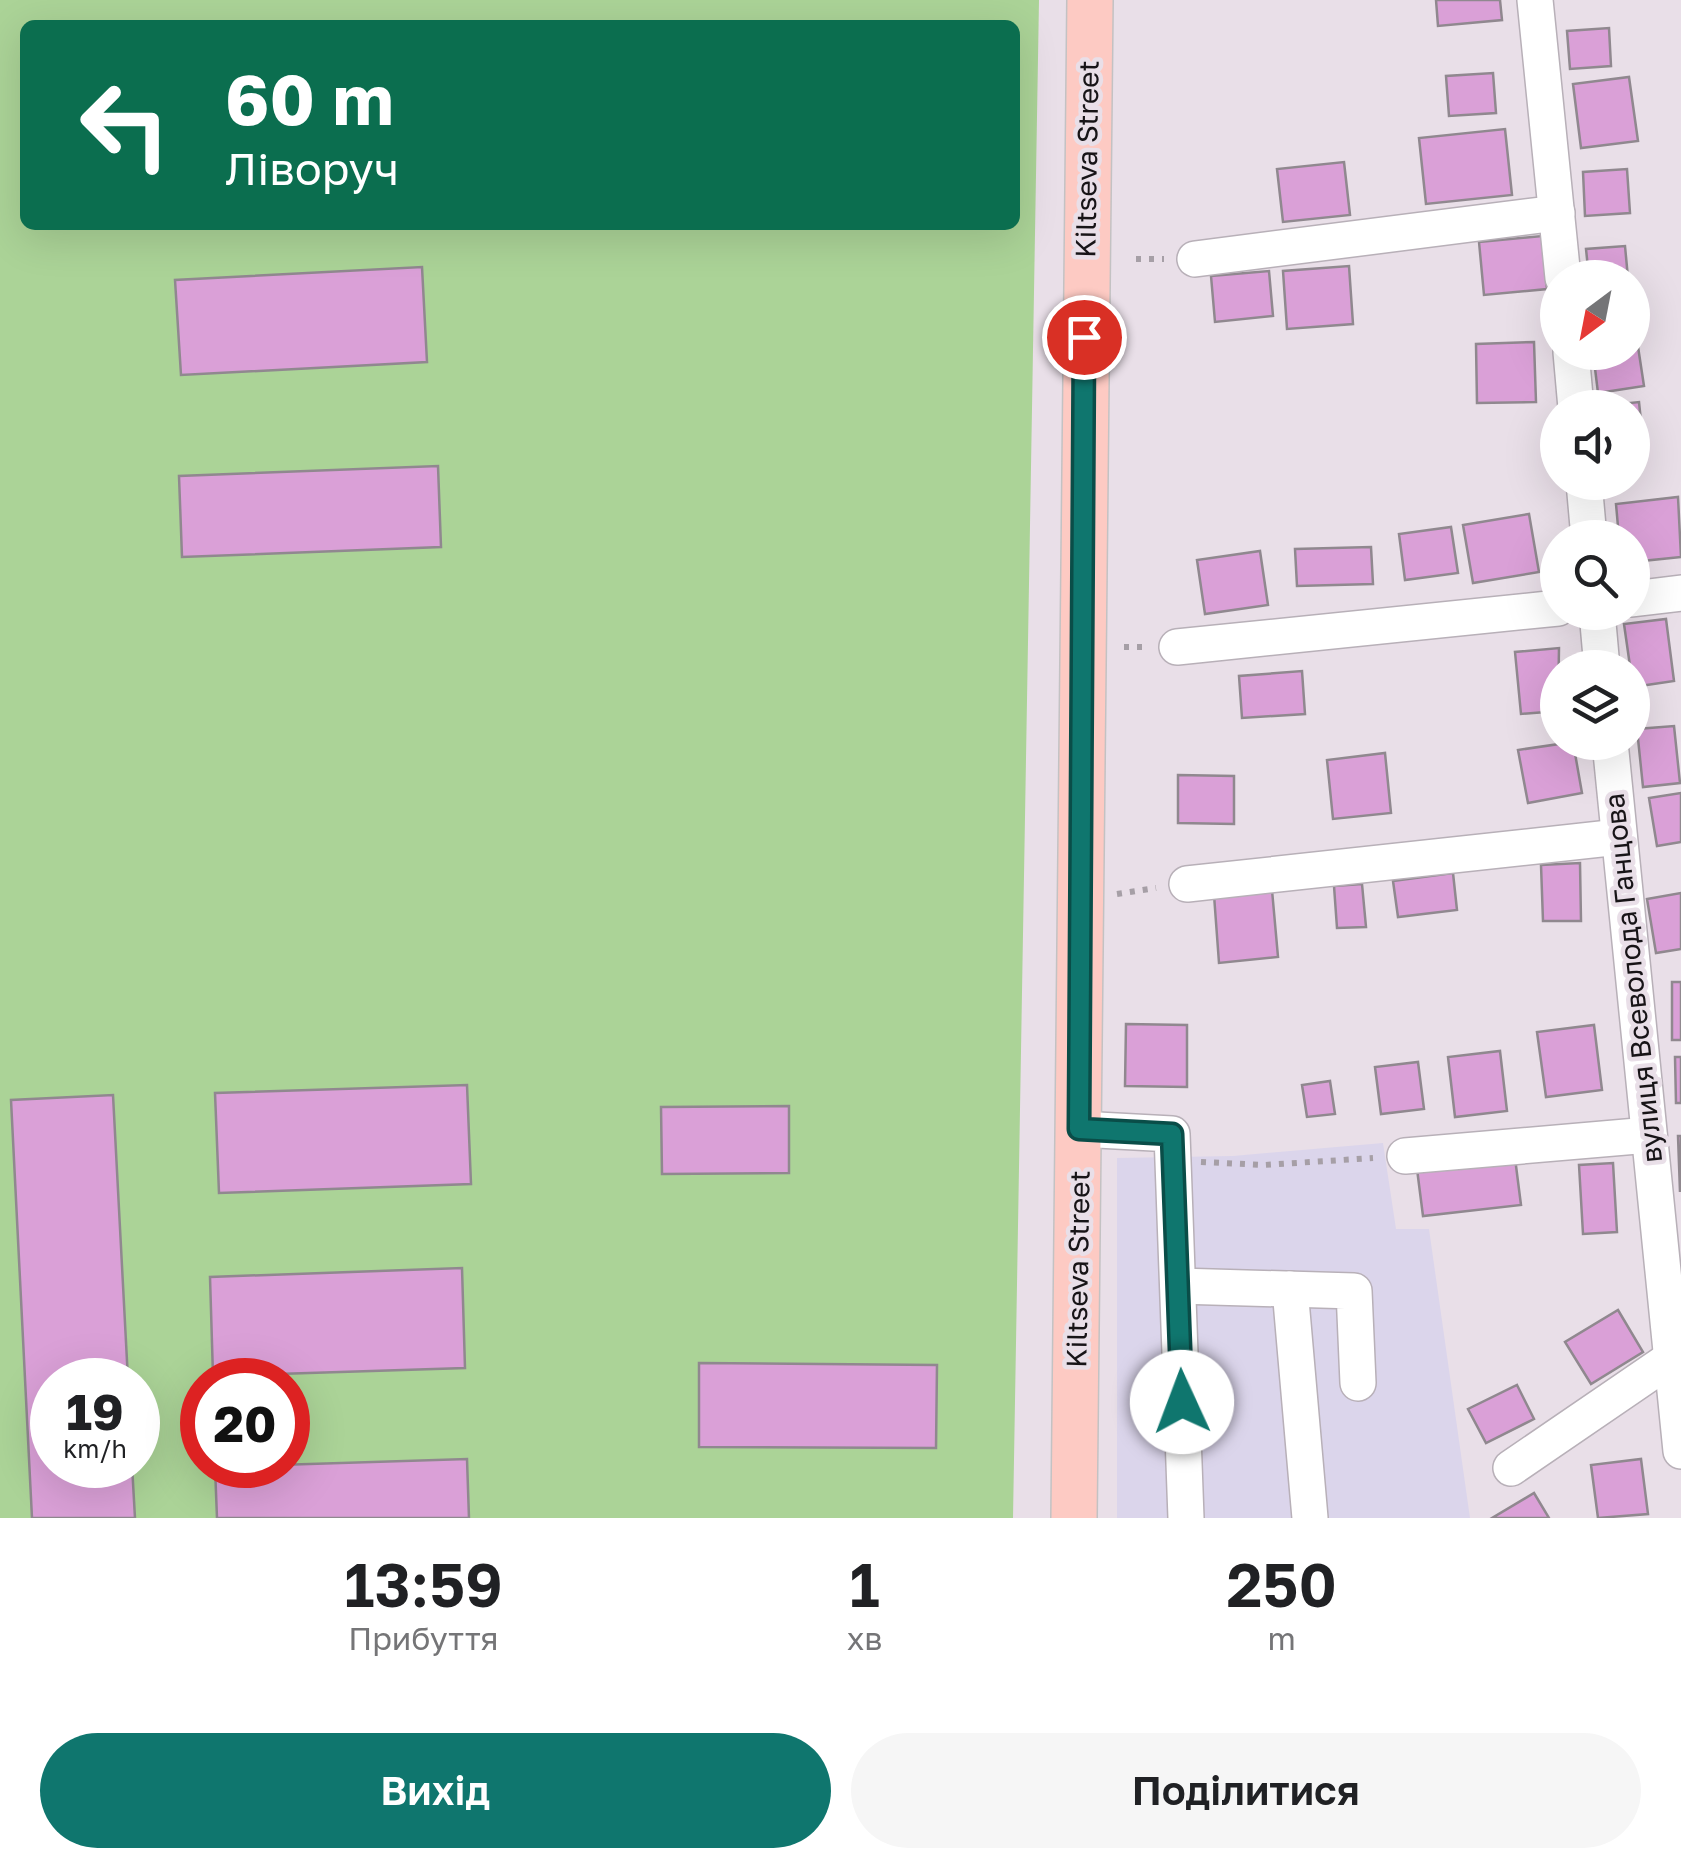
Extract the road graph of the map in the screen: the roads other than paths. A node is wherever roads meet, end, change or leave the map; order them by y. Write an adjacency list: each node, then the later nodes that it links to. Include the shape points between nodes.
1 (1090, 0): 13 (main road, Kiltseva Street)
2 (1535, 0): 3 (street)
3 (1557, 213): 4 (street); 5 (street)
4 (1195, 259)
5 (1561, 260)
6 (1681, 592): 7 (street)
7 (1650, 596)
8 (1540, 610): 9 (street)
9 (1178, 647)
10 (1612, 760): 11 (street, вулиця Всеволода Ганцова)
11 (1619, 837): 12 (street); 14 (street, вулиця Всеволода Ганцова)
12 (1187, 884)
13 (1079, 1129): 16 (street, via 1172,1134); 22 (main road, Kiltseva Street)
14 (1649, 1134): 15 (street); 18 (street, вулиця Всеволода Ганцова)
15 (1404, 1156)
16 (1178, 1286): 17 (street); 23 (street)
17 (1290, 1289): 19 (street, via 1354,1291); 24 (street)
18 (1672, 1358): 20 (street, вулиця Всеволода Ганцова); 21 (street)
19 (1358, 1384)
20 (1681, 1452)
21 (1510, 1468)
22 (1074, 1518)
23 (1186, 1518)
24 (1310, 1518)

